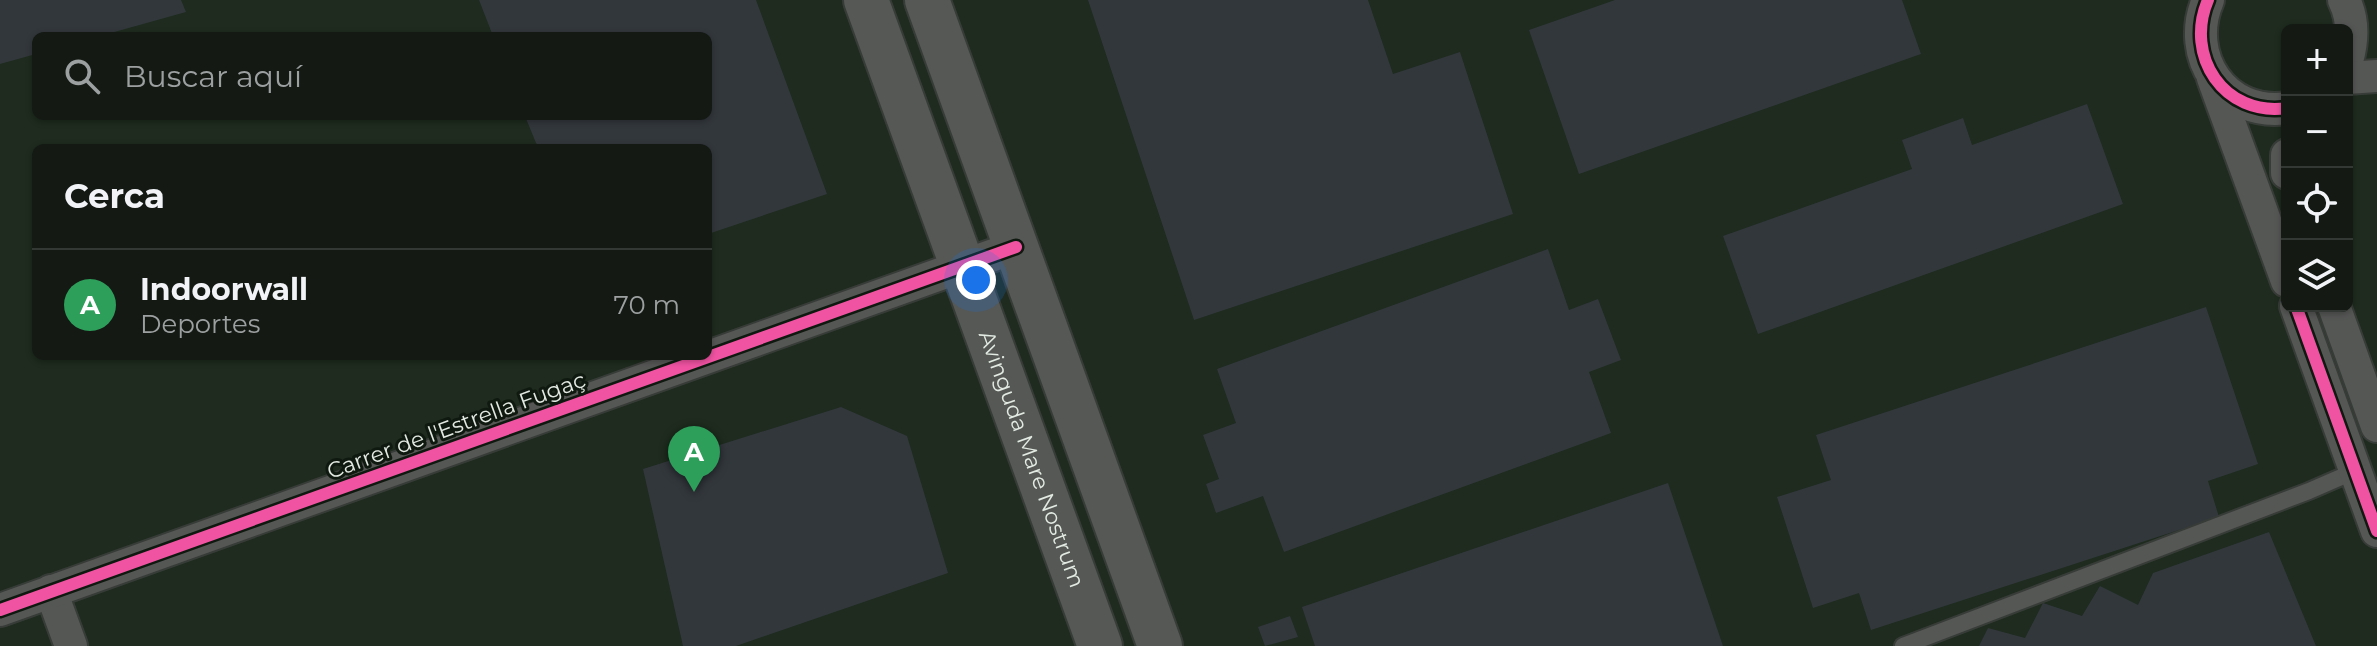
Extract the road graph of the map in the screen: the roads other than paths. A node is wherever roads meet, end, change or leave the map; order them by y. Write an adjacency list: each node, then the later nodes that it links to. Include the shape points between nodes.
1 (866, 0): 11 (main road, Avinguda Mare Nostrum)
2 (927, 0): 10 (main road)
3 (2344, 0): 5 (street)
4 (2201, 5): 7 (street, via 2203,58)
5 (2352, 24)
6 (2377, 76): 8 (street)
7 (2213, 78): 9 (street, via 2251,106); 12 (street)
8 (2353, 78)
9 (2281, 109)
10 (1016, 247): 11 (street, Carrer de l'Estrella Fugaç); 24 (main road)
11 (962, 265): 15 (street, Carrer de l'Estrella Fugaç); 23 (main road, Avinguda Mare Nostrum)
12 (2281, 265)
13 (2298, 312): 18 (street)
14 (2336, 312): 17 (street)
15 (712, 354)
16 (697, 360): 20 (street, Carrer de l'Estrella Fugaç)
17 (2377, 426)
18 (2355, 471): 19 (street); 25 (lane)
19 (2377, 531)
20 (51, 591): 21 (street, Carrer de l'Estrella Fugaç); 22 (street)
21 (0, 610)
22 (71, 646)
23 (1100, 646)
24 (1160, 646)
25 (1903, 646)

